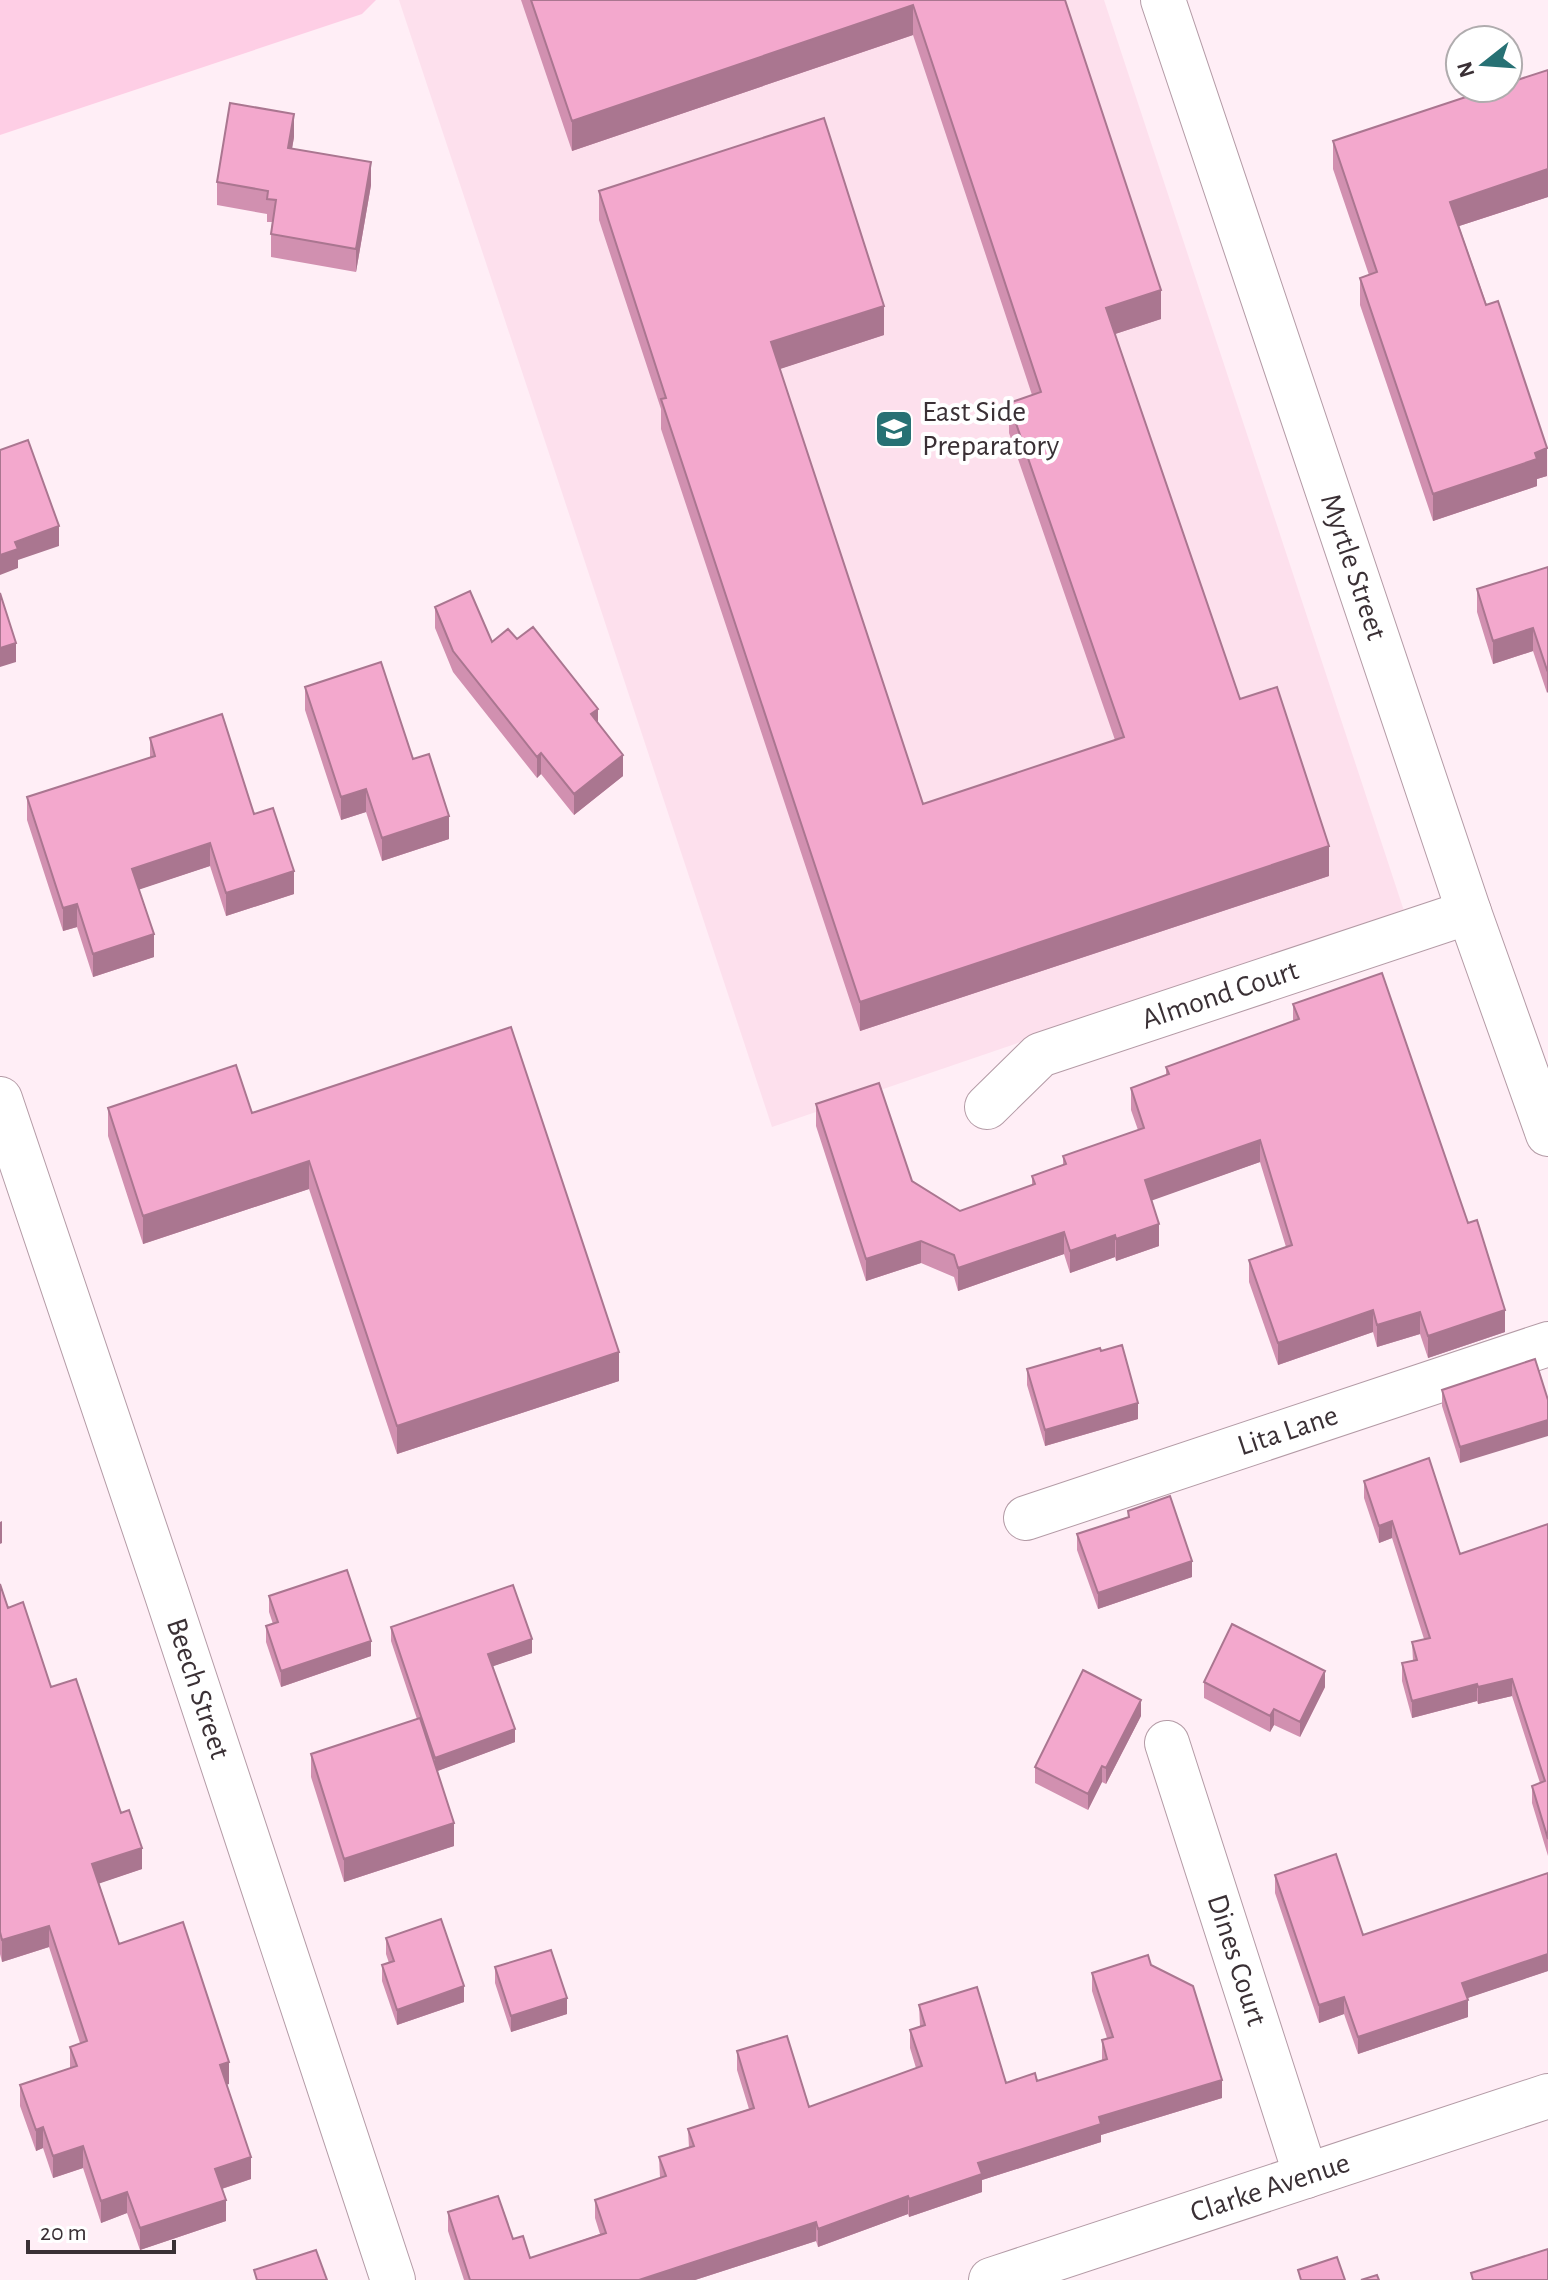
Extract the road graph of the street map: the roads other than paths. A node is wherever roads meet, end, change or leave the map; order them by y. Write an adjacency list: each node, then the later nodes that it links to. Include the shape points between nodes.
1 (1163, 0): 2 (street, Myrtle Street)
2 (1469, 912): 4 (street, Almond Court, via 1040,1055); 5 (street, Myrtle Street)
3 (0, 1099): 12 (street, Beech Street)
4 (987, 1107)
5 (1548, 1134)
6 (1548, 1344): 7 (street, Lita Lane)
7 (1026, 1518)
8 (1167, 1743): 10 (street, Dines Court)
9 (1548, 2096): 10 (street, Clarke Avenue)
10 (1306, 2176): 11 (street, Clarke Avenue)
11 (1005, 2278)
12 (393, 2280)

